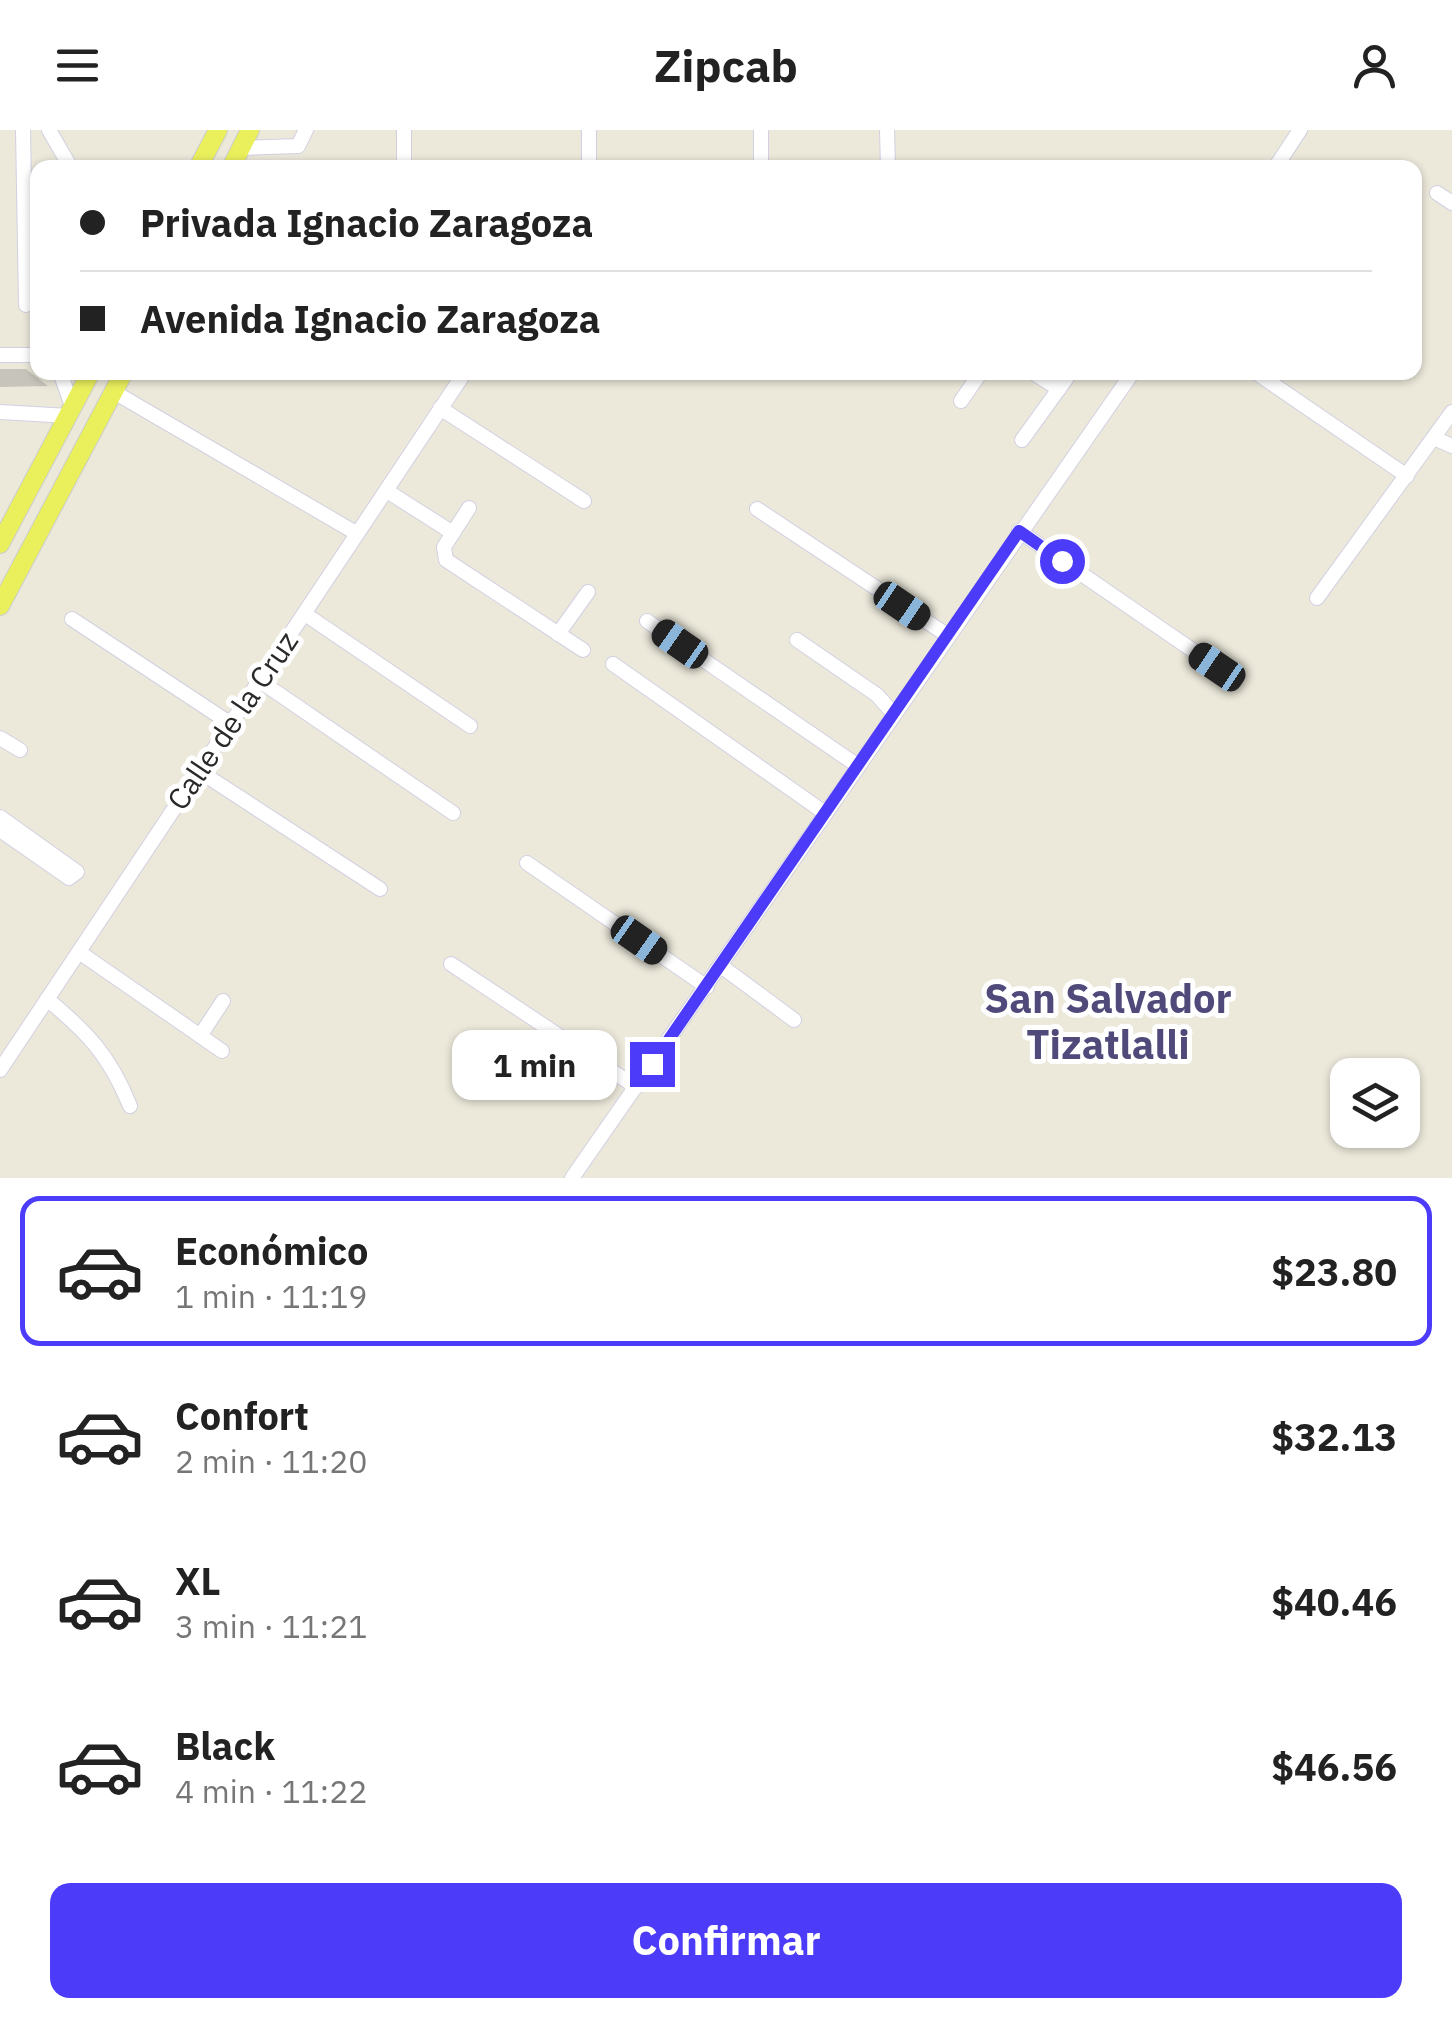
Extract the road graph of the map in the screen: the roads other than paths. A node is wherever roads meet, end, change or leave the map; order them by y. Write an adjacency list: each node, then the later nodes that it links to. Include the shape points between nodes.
1 (23, 130): 22 (street)
2 (49, 130): 12 (street)
3 (218, 130): 13 (main road)
4 (250, 130): 11 (main road)
5 (306, 130): 11 (street, via 298,146)
6 (404, 130): 15 (street)
7 (590, 130): 16 (street)
8 (761, 130): 17 (street)
9 (887, 130): 18 (street)
10 (1300, 130): 19 (street)
11 (241, 148): 14 (main road)
12 (67, 160)
13 (202, 160)
14 (235, 160)
15 (404, 160)
16 (589, 160)
17 (761, 160)
18 (888, 160)
19 (1280, 160)
20 (1437, 192): 21 (street)
21 (1452, 203)
22 (26, 305)
23 (0, 354): 24 (street)
24 (30, 356)
25 (62, 380): 39 (street)
26 (87, 380): 39 (main road)
27 (120, 380): 35 (main road)
28 (459, 380): 37 (street, Calle de la Cruz)
29 (975, 380): 36 (street)
30 (1045, 380): 34 (street)
31 (1065, 380): 34 (street)
32 (1127, 380): 49 (street)
33 (1268, 380): 44 (street)
34 (1059, 389): 42 (street)
35 (114, 392): 50 (street); 55 (main road)
36 (961, 401)
37 (440, 408): 45 (street, Calle de la Cruz); 46 (street)
38 (0, 412): 39 (street)
39 (71, 412): 52 (main road)
40 (1452, 412): 41 (street)
41 (1434, 438): 43 (street); 44 (street)
42 (1022, 440)
43 (1452, 446)
44 (1407, 476): 54 (street)
45 (386, 491): 50 (street, Calle de la Cruz); 51 (street)
46 (584, 501)
47 (469, 508): 51 (street)
48 (758, 509): 60 (street)
49 (1019, 531): 60 (street); 64 (street)
50 (356, 532): 56 (street, Calle de la Cruz)
51 (453, 532): 59 (street, via 443,551 446,560)
52 (0, 544)
53 (588, 592): 59 (street)
54 (1317, 598)
55 (0, 606)
56 (305, 614): 65 (street, Calle de la Cruz); 68 (street)
57 (72, 619): 67 (street)
58 (647, 621): 71 (street)
59 (558, 634): 62 (street)
60 (947, 635): 66 (street)
61 (797, 640): 66 (street)
62 (582, 650)
63 (613, 664): 74 (street)
64 (1217, 667)
65 (260, 681): 67 (street, Calle de la Cruz); 73 (street)
66 (893, 713): 71 (street)
67 (231, 724): 72 (street, Calle de la Cruz)
68 (470, 726)
69 (0, 738): 70 (street)
70 (20, 750)
71 (858, 766): 74 (street)
72 (199, 772): 78 (street); 79 (street, Calle de la Cruz)
73 (453, 812)
74 (826, 813): 81 (street)
75 (0, 817): 76 (street, via 77,872 69,878)
76 (0, 830)
77 (527, 863): 82 (street)
78 (380, 889)
79 (78, 952): 83 (street, Calle de la Cruz); 86 (street)
80 (450, 964): 89 (street)
81 (720, 966): 82 (street); 85 (street)
82 (706, 986): 89 (street)
83 (47, 999): 88 (street, Calle de la Cruz); 90 (street, via 94,1041)
84 (223, 1001): 86 (street)
85 (794, 1020)
86 (200, 1036): 87 (street)
87 (222, 1051)
88 (0, 1070)
89 (636, 1087): 91 (street)
90 (130, 1106)
91 (572, 1178)

